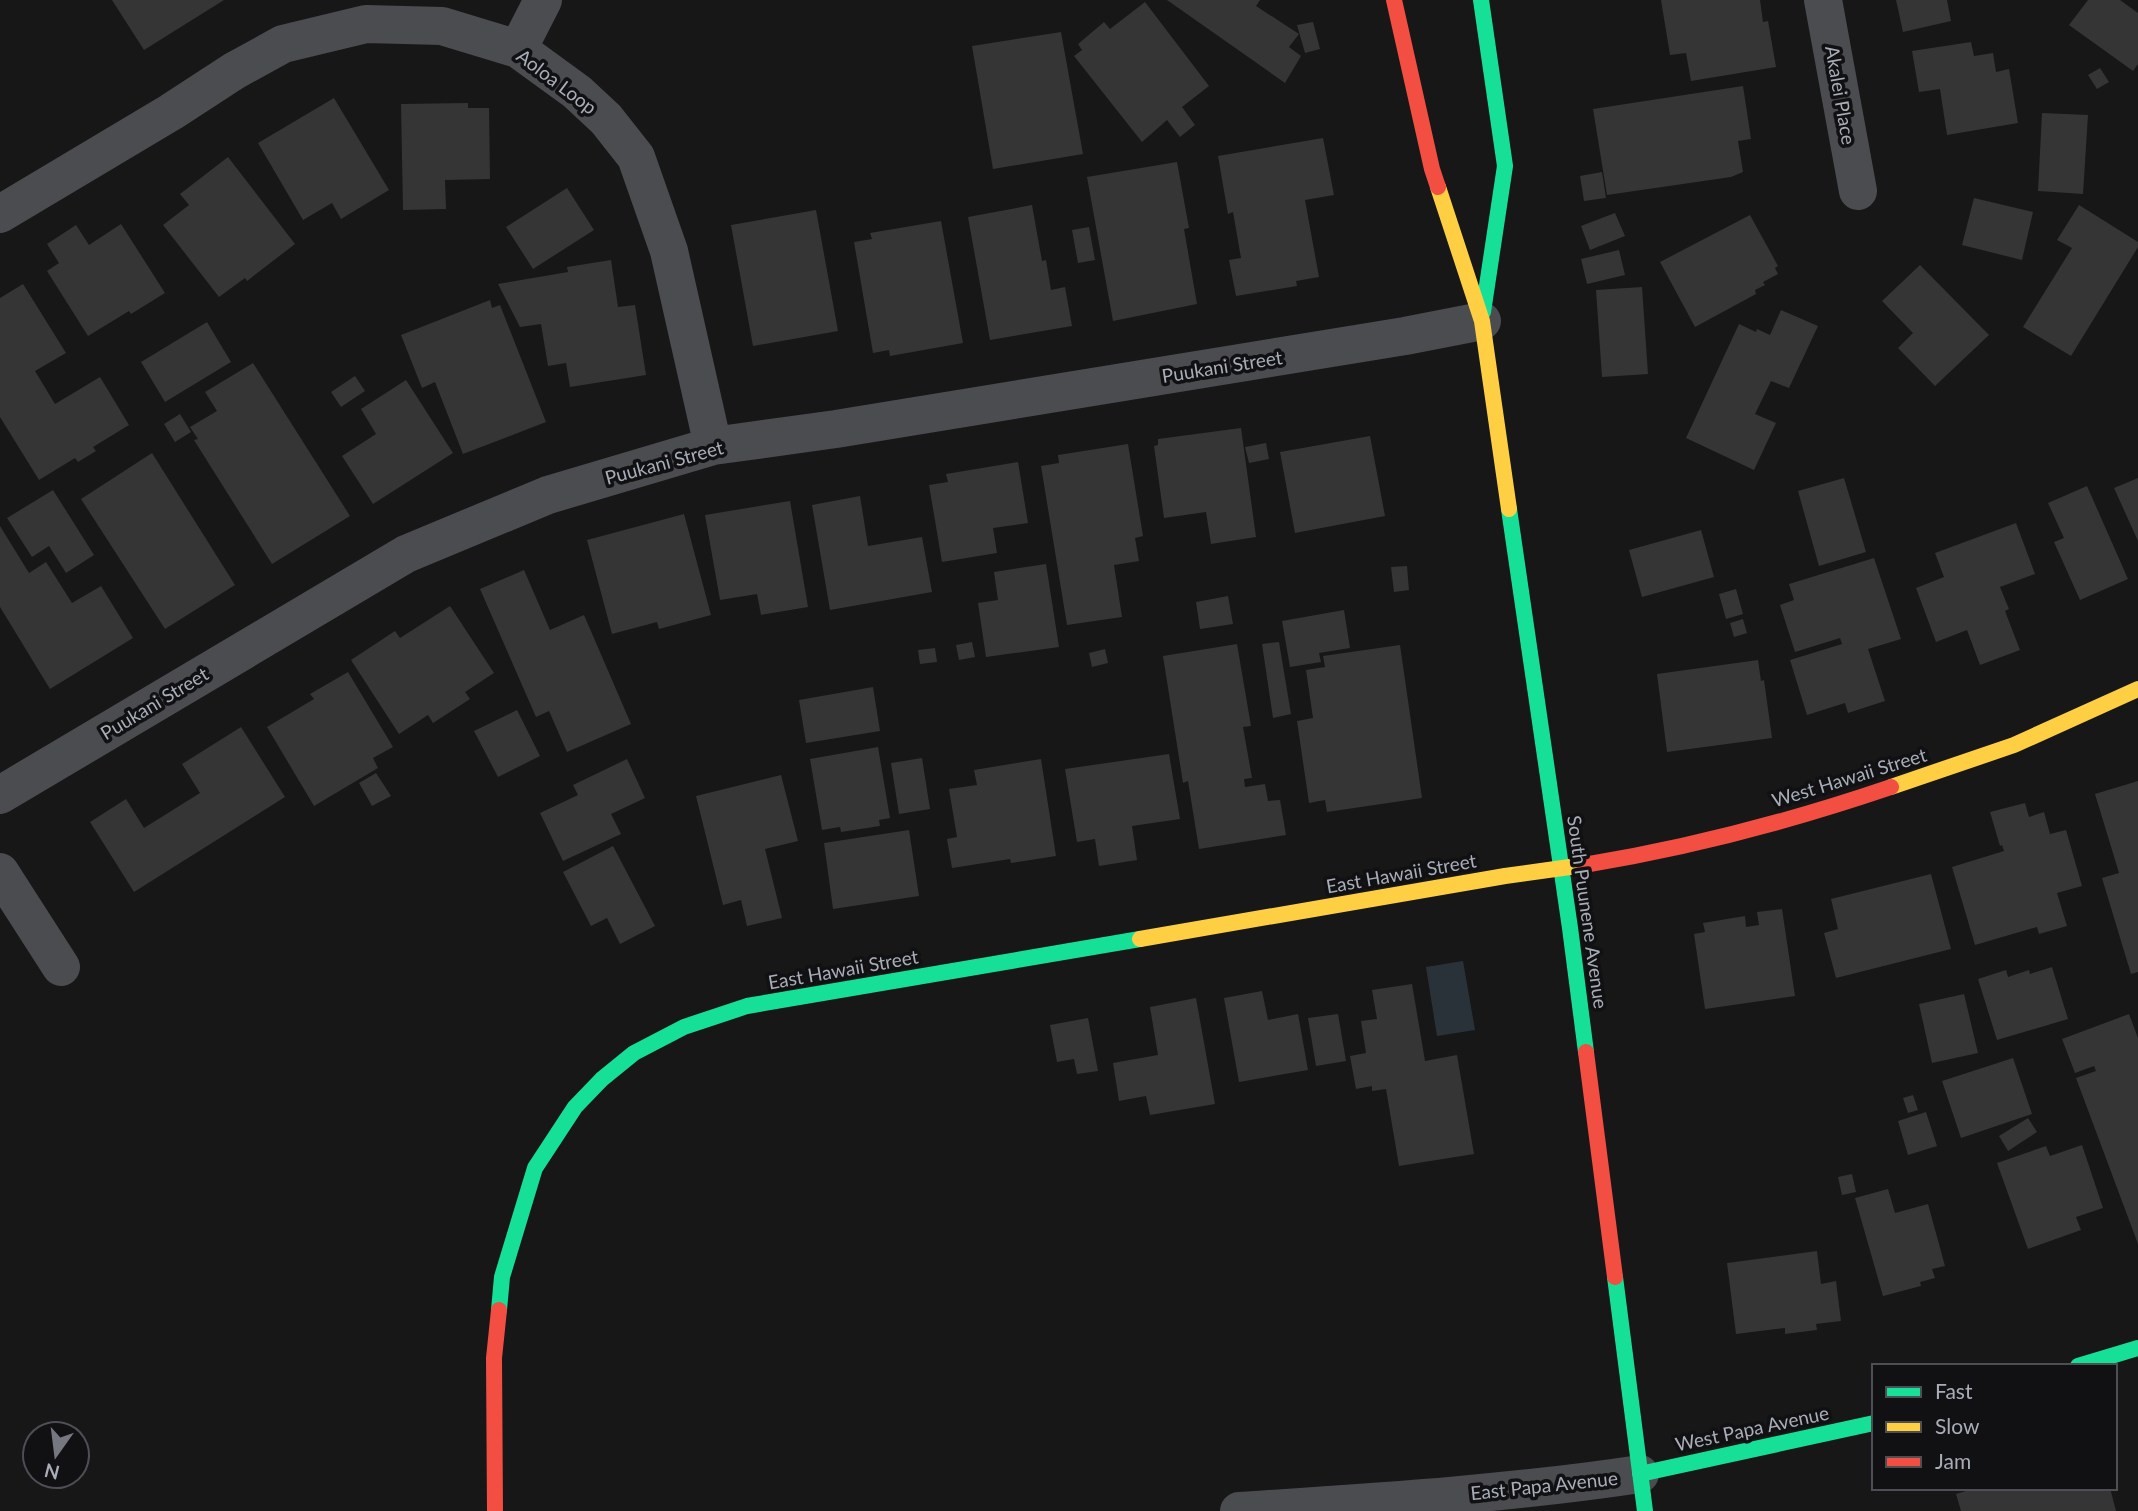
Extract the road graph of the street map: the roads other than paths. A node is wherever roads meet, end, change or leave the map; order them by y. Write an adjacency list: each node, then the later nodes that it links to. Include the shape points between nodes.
1 (543, 0): 5 (street)
2 (1394, 0): 8 (street, South Puunene Avenue, via 1432,169)
3 (1481, 0): 8 (street, South Puunene Avenue, via 1505,166)
4 (1823, 0): 6 (street, Akalei Place)
5 (518, 49): 7 (street, Aoloa Loop, via 442,26 366,24 283,44); 9 (street, Aoloa Loop, via 578,92 636,157 669,251)
6 (1858, 191)
7 (0, 214)
8 (1482, 321): 9 (street, Puukani Street); 12 (street, South Puunene Avenue)
9 (713, 446): 11 (street, Puukani Street, via 548,495 406,554)
10 (2138, 689): 12 (street, West Hawaii Street, via 2026,741 1861,798 1707,841)
11 (0, 795)
12 (1560, 870): 18 (street, South Puunene Avenue); 19 (street, East Hawaii Street, via 747,1006 684,1027 634,1053 575,1107 535,1168 502,1277 494,1358)
13 (0, 872): 14 (street)
14 (61, 967)
15 (2138, 1348): 16 (street)
16 (2085, 1364)
17 (1872, 1424): 18 (street, West Papa Avenue)
18 (1643, 1493): 20 (street, East Papa Avenue, via 1591,1481)
19 (495, 1511)
20 (1239, 1511)

